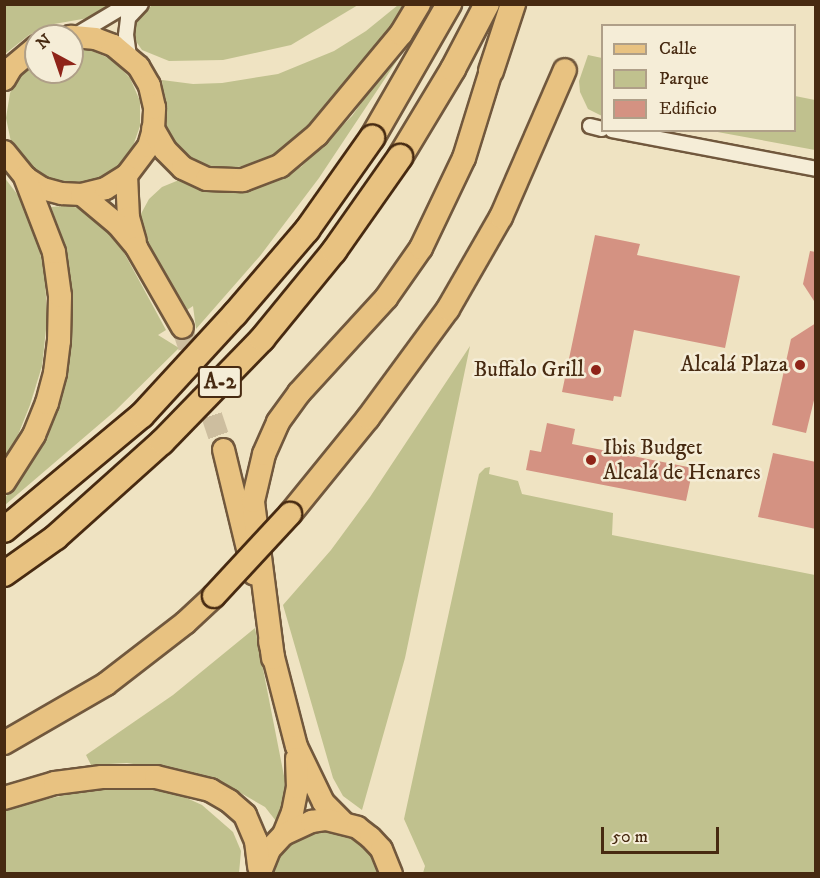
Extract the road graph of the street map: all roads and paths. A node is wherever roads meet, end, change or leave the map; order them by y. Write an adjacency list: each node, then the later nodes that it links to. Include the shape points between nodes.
1 (128, 4): 7 (street)
2 (141, 4): 10 (street, via 129,18)
3 (418, 4): 14 (highway, via 400,34 317,135 280,166 243,180 207,179 183,168 165,150)
4 (449, 4): 25 (highway, A-2, bridge, via 372,138 307,230 142,415)
5 (487, 4): 26 (highway, A-2, bridge, via 400,157 334,251 262,339 162,442 56,537)
6 (513, 4): 12 (highway)
7 (84, 30)
8 (84, 38): 10 (main road, via 104,41)
9 (24, 56): 13 (main road)
10 (129, 56): 14 (main road, via 149,85)
11 (565, 70): 28 (highway, bridge, via 501,217 448,309 368,418 290,514 185,623 106,684)
12 (491, 71): 27 (highway, via 464,158 421,248 386,298 299,393 278,422 264,454 253,501)
13 (4, 79)
14 (153, 129): 18 (main road, via 148,146)
15 (622, 132): 17 (street)
16 (4, 151): 19 (main road)
17 (816, 169)
18 (126, 175): 20 (main road, via 105,188); 21 (main road, via 128,217)
19 (25, 177): 20 (main road, via 61,194); 24 (highway, via 54,252 60,296 59,341 47,403 34,435)
20 (81, 194): 21 (main road, via 117,224)
21 (136, 247): 22 (main road)
22 (182, 327)
23 (223, 449): 27 (main road)
24 (4, 482)
25 (4, 530)
26 (4, 574)
27 (273, 658): 29 (main road)
28 (4, 742)
29 (296, 746): 31 (main road, via 323,802); 32 (main road, via 297,787)
30 (4, 798): 33 (highway, via 55,783 102,777 156,777 210,790 245,816 256,841)
31 (342, 821): 32 (main road, via 311,820); 34 (main road, via 370,837 381,849)
32 (283, 834): 33 (main road, via 269,849)
33 (259, 870)
34 (391, 873)

